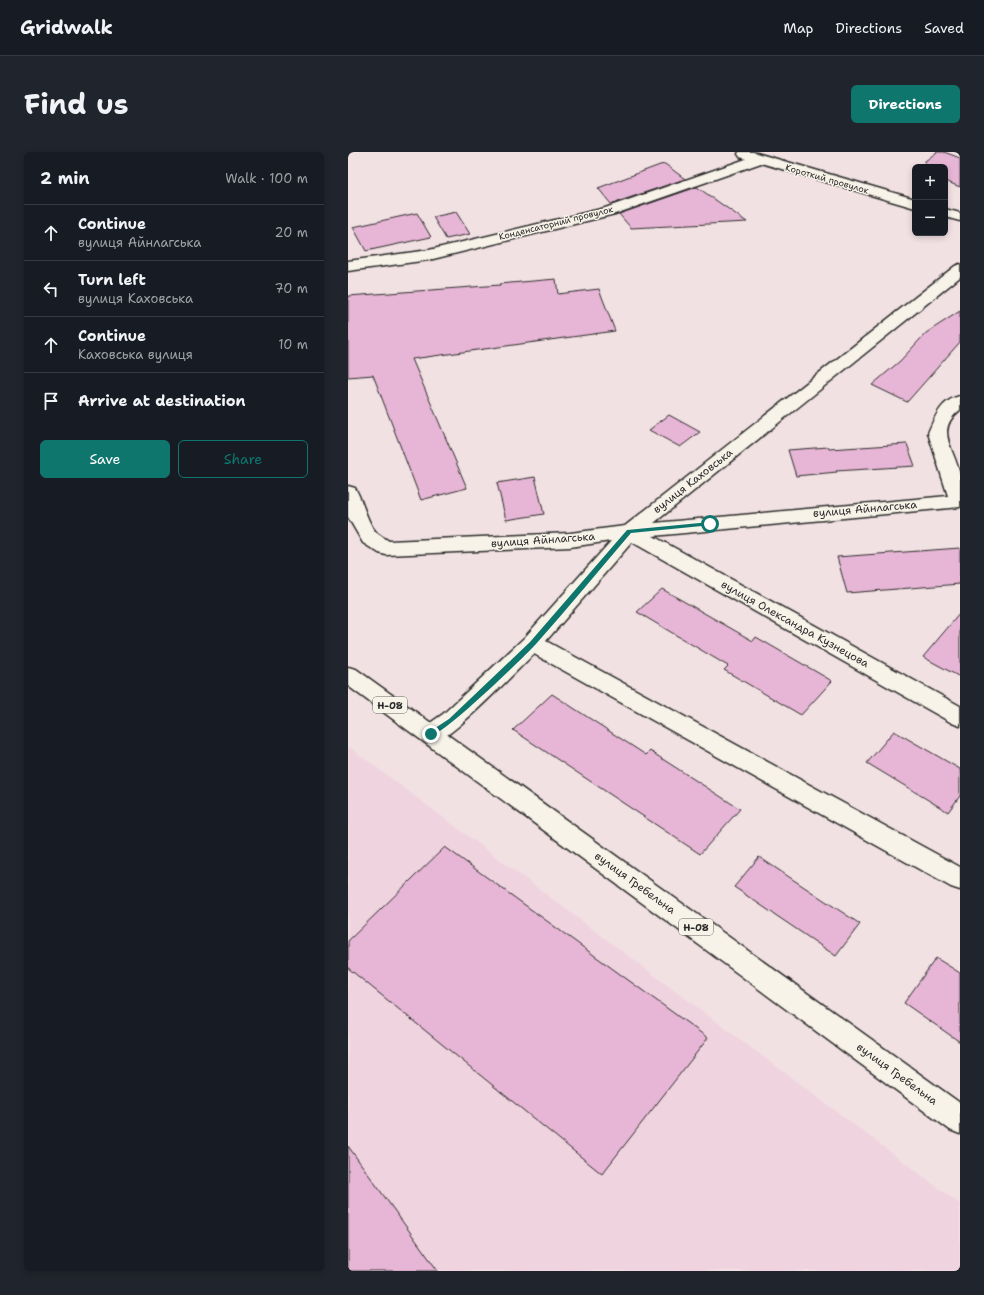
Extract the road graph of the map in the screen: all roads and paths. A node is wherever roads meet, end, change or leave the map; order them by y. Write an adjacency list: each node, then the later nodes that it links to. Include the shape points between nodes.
1 (740, 152): 2 (street, Короткий провулок)
2 (759, 159): 3 (street, Короткий провулок); 6 (street, Конденсаторний провулок, via 610,211 429,255)
3 (912, 203)
4 (948, 214): 5 (street)
5 (960, 217)
6 (348, 266)
7 (960, 269): 12 (street, вулиця Каховська)
8 (960, 401): 10 (street, via 945,413 937,433)
9 (348, 492): 11 (street, вулиця Айнлагська)
10 (960, 501): 12 (street, вулиця Айнлагська)
11 (353, 520): 12 (street, вулиця Айнлагська, via 370,538 386,548 570,540)
12 (630, 532): 13 (street, вулиця Каховська); 15 (street, вулиця Олександра Кузнецова)
13 (532, 643): 16 (street, вулиця Каховська, via 451,720); 17 (street)
14 (348, 675): 16 (street, вулиця Гребельна / Н-08)
15 (960, 717)
16 (431, 734): 18 (street, вулиця Гребельна / Н-08)
17 (960, 879)
18 (960, 1120)

